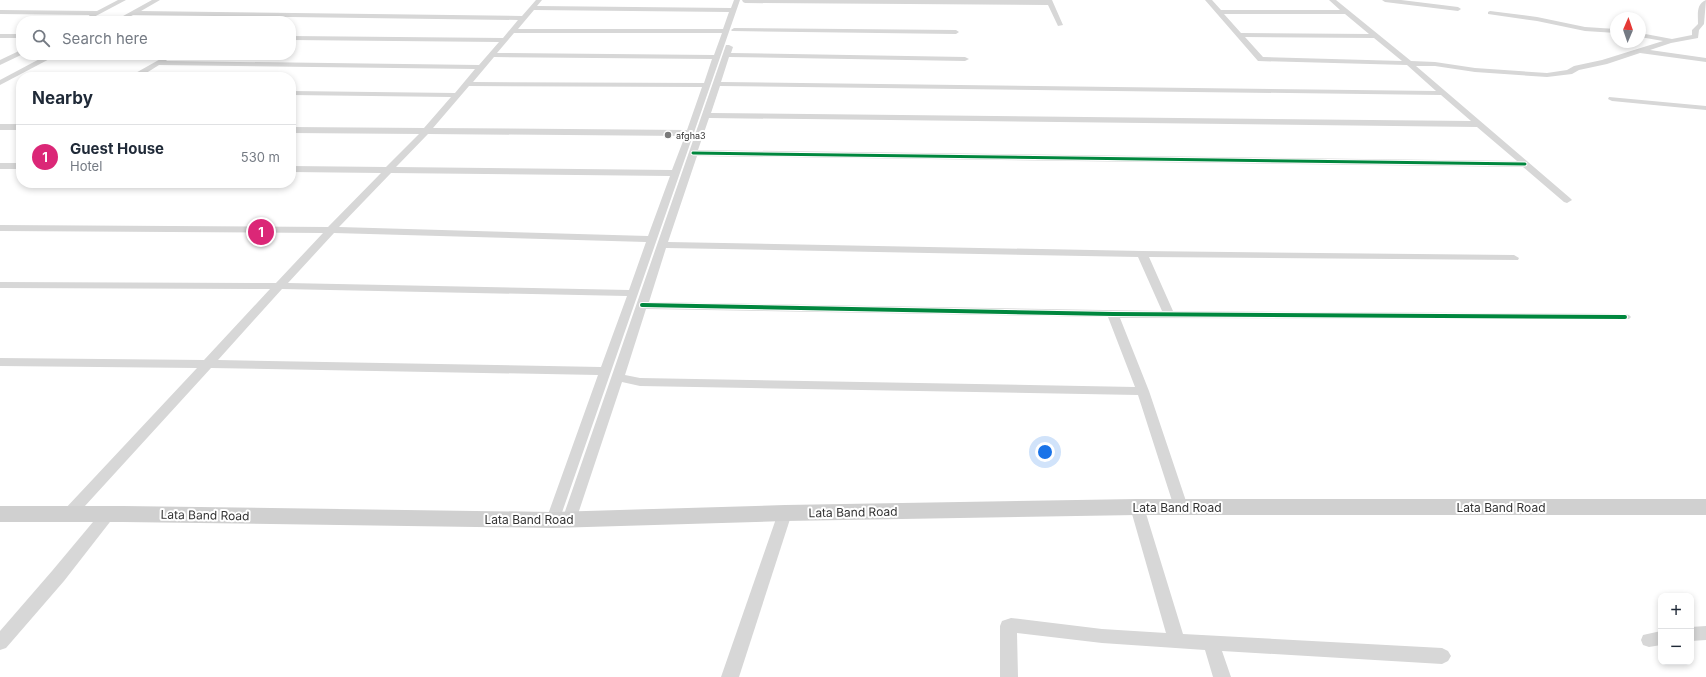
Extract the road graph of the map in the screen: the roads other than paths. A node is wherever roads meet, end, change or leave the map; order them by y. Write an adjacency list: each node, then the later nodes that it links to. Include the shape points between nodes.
1 (123, 0): 14 (street)
2 (157, 0): 15 (street)
3 (1208, 0): 12 (street)
4 (1332, 0): 13 (street)
5 (1385, 0): 10 (street)
6 (1050, 2): 8 (street); 20 (street)
7 (1706, 2): 32 (street, via 1701,8 1701,24 1695,30 1696,37)
8 (740, 3): 9 (street); 21 (street)
9 (535, 4): 19 (street)
10 (1458, 9)
11 (0, 12): 14 (street)
12 (1219, 12): 13 (street); 25 (street)
13 (1346, 12): 28 (street)
14 (99, 13): 17 (street)
15 (132, 13): 18 (street); 19 (street)
16 (1490, 13): 23 (street, via 1585,29)
17 (93, 16)
18 (126, 16)
19 (524, 18): 22 (street)
20 (1060, 26)
21 (730, 30): 22 (street); 24 (street); 36 (street)
22 (512, 31): 31 (street)
23 (1610, 31)
24 (956, 32)
25 (1238, 35): 28 (street); 43 (street, via 1258,57 1265,60)
26 (0, 36): 27 (street)
27 (16, 36)
28 (1376, 36): 43 (street)
29 (1646, 36): 32 (street)
30 (296, 38): 31 (street)
31 (505, 40): 35 (street)
32 (1670, 41): 33 (street)
33 (1640, 51): 40 (street); 43 (street, via 1569,72 1547,75 1435,64)
34 (16, 55): 41 (street)
35 (491, 55): 36 (street); 44 (street)
36 (722, 56): 37 (street); 50 (street)
37 (965, 59)
38 (44, 60): 45 (street)
39 (162, 60): 42 (street)
40 (1706, 60)
41 (0, 63)
42 (157, 63): 44 (street); 46 (street)
43 (1410, 64): 52 (street)
44 (481, 67): 49 (street)
45 (22, 72)
46 (143, 72)
47 (16, 75): 48 (street)
48 (0, 84)
49 (467, 84): 50 (street); 53 (street)
50 (712, 84): 52 (street); 56 (street); 62 (street)
51 (296, 93): 53 (street)
52 (1443, 93): 57 (street)
53 (457, 95): 61 (street)
54 (1612, 99): 55 (street)
55 (1706, 108)
56 (706, 115): 57 (street); 63 (street)
57 (1480, 124): 64 (street)
58 (0, 127): 59 (street)
59 (16, 127)
60 (296, 130): 61 (street)
61 (426, 131): 62 (street); 68 (street)
62 (690, 133): 69 (street)
63 (693, 153): 64 (street); 70 (street)
64 (1525, 164): 72 (street)
65 (0, 166): 66 (street)
66 (16, 166)
67 (296, 169): 68 (street)
68 (390, 170): 69 (street); 74 (street)
69 (675, 174): 71 (street)
70 (680, 194): 71 (street); 76 (street)
71 (668, 195): 75 (street)
72 (1567, 200)
73 (0, 228): 74 (street)
74 (331, 230): 75 (street); 80 (street)
75 (652, 239): 81 (street)
76 (662, 244): 77 (street); 82 (street)
77 (1142, 254): 78 (street); 84 (street)
78 (1514, 258)
79 (0, 285): 80 (street)
80 (280, 286): 81 (street); 87 (street)
81 (634, 293): 88 (street)
82 (642, 305): 83 (street); 88 (street)
83 (1113, 314): 84 (street); 89 (street)
84 (1169, 314): 85 (street)
85 (1625, 317)
86 (0, 362): 87 (street)
87 (210, 364): 88 (street); 95 (street)
88 (612, 374): 89 (street, via 640,382); 97 (street); 97 (street)
89 (1143, 391): 91 (street)
90 (1137, 507): 91 (main road, Lata Band Road); 93 (main road, Lata Band Road); 100 (street)
91 (1181, 507): 92 (main road, Lata Band Road)
92 (1706, 507)
93 (785, 513): 97 (main road, Lata Band Road); 104 (street)
94 (0, 514): 95 (main road, Lata Band Road)
95 (69, 514): 96 (main road, Lata Band Road)
96 (108, 514): 97 (main road, Lata Band Road); 101 (street)
97 (561, 520)
98 (1706, 633): 99 (street)
99 (1694, 634)
100 (1177, 641): 102 (street); 105 (street, via 1102,636 1011,625 1008,626)
101 (0, 643)
102 (1211, 643): 103 (street); 106 (street)
103 (1442, 656)
104 (730, 677)
105 (1009, 677)
106 (1222, 677)

